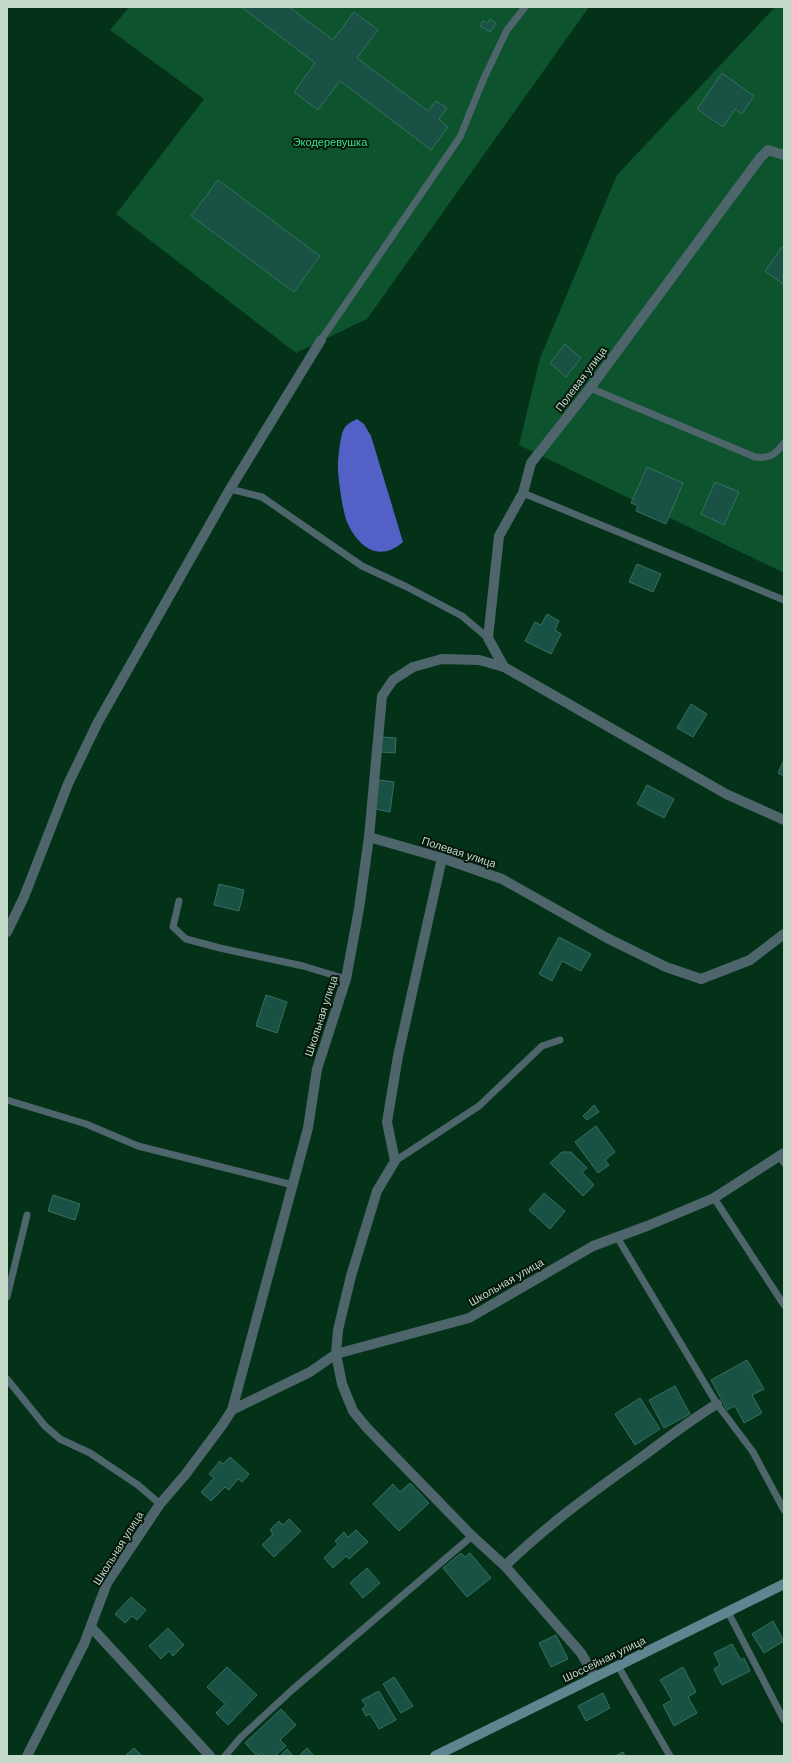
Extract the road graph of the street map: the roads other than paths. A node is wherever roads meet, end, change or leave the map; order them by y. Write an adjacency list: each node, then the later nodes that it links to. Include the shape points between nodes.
1 (525, 7): 3 (lane, via 507,30 460,137)
2 (784, 155): 4 (street, Полевая улица, via 768,150 760,158)
3 (321, 340): 6 (street)
4 (590, 388): 5 (lane, via 755,457 767,458 777,453); 7 (street, Полевая улица, via 531,463)
5 (784, 443)
6 (230, 489): 9 (lane, via 262,496 362,566 462,616); 15 (street, via 98,722 68,784 24,897)
7 (524, 493): 8 (lane); 9 (street, Полевая улица, via 499,536)
8 (784, 600)
9 (488, 638): 10 (street)
10 (504, 667): 11 (street, via 726,794); 12 (street, via 479,660 442,659 413,667 393,680 382,696)
11 (784, 820)
12 (369, 837): 13 (street, Полевая улица); 17 (street, Школьная улица)
13 (442, 858): 16 (street, Полевая улица, via 502,879 606,938 666,967 701,979 750,960); 21 (street, via 398,1056 387,1122)
14 (179, 901): 17 (lane, via 173,927 186,939 303,966)
15 (7, 932)
16 (784, 934)
17 (346, 979): 22 (street, Школьная улица, via 317,1069 308,1128)
18 (560, 1040): 21 (lane, via 542,1046 479,1106)
19 (7, 1100): 22 (lane, via 86,1124 138,1146)
20 (782, 1157): 23 (street, Школьная улица)
21 (395, 1161): 28 (street, via 377,1191 351,1276 338,1330)
22 (293, 1185): 31 (street, Школьная улица)
23 (714, 1198): 25 (street, Школьная улица); 27 (lane)
24 (27, 1215): 26 (lane)
25 (617, 1237): 28 (street, Школьная улица, via 593,1246 469,1318); 30 (lane)
26 (7, 1297)
27 (784, 1305)
28 (336, 1354): 31 (street, Школьная улица, via 310,1372); 34 (street, via 342,1384 353,1411 366,1428)
29 (7, 1379): 32 (lane, via 45,1426 60,1439 90,1453 138,1485)
30 (717, 1404): 33 (lane, via 753,1452); 35 (street, via 689,1421 586,1497)
31 (232, 1410): 32 (street, Школьная улица, via 185,1475)
32 (160, 1504): 38 (street, Школьная улица, via 107,1584)
33 (784, 1510)
34 (472, 1536): 35 (street); 44 (lane, via 297,1686 240,1737)
35 (505, 1566): 40 (street, via 581,1654)
36 (784, 1584): 37 (street, Шоссейная улица)
37 (728, 1612): 39 (street, Шоссейная улица); 41 (lane)
38 (91, 1627): 42 (street, Школьная улица); 43 (street)
39 (618, 1666): 40 (street, Шоссейная улица); 46 (lane)
40 (595, 1677): 45 (street, Шоссейная улица)
41 (784, 1720)
42 (27, 1756)
43 (210, 1756)
44 (225, 1756)
45 (435, 1756)
46 (670, 1756)

